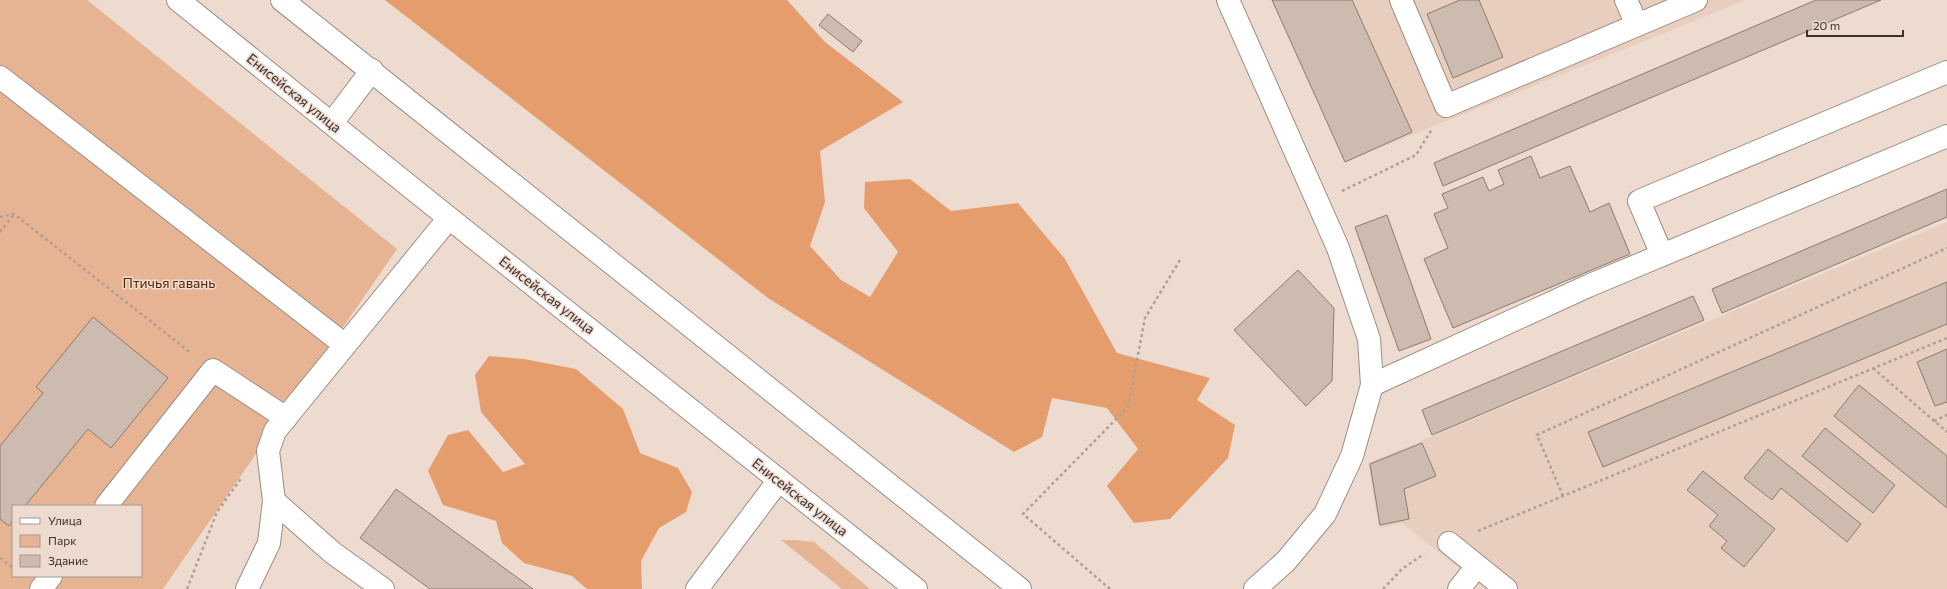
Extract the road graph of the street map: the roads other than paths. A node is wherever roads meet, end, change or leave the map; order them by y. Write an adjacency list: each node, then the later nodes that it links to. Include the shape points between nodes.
1 (178, 0): 11 (main road, Енисейская улица)
2 (282, 0): 8 (main road)
3 (1228, 0): 16 (main road, via 1338,248 1369,339)
4 (1626, 0): 7 (main road)
5 (1696, 0): 7 (main road)
6 (1406, 2): 7 (main road, via 1446,106)
7 (1637, 25)
8 (372, 70): 11 (main road); 29 (main road)
9 (1947, 72): 14 (main road, via 1639,201)
10 (0, 77): 15 (main road)
11 (332, 123): 13 (main road, Енисейская улица)
12 (1947, 136): 14 (main road)
13 (449, 218): 15 (main road); 18 (main road, Енисейская улица)
14 (1662, 255): 16 (main road)
15 (345, 345): 17 (main road)
16 (1372, 385): 30 (main road, via 1352,456 1325,514 1286,561)
17 (286, 418): 19 (main road, via 275,431 268,451); 20 (main road, via 213,370)
18 (779, 480): 27 (main road); 28 (main road, Енисейская улица)
19 (274, 501): 25 (main road, via 269,543); 26 (main road, via 333,553)
20 (107, 505)
21 (1449, 543): 22 (main road)
22 (1477, 566): 31 (main road); 32 (main road)
23 (50, 577): 24 (main road)
24 (41, 589)
25 (247, 589)
26 (383, 589)
27 (697, 589)
28 (916, 589)
29 (1020, 589)
30 (1256, 589)
31 (1459, 589)
32 (1506, 589)

